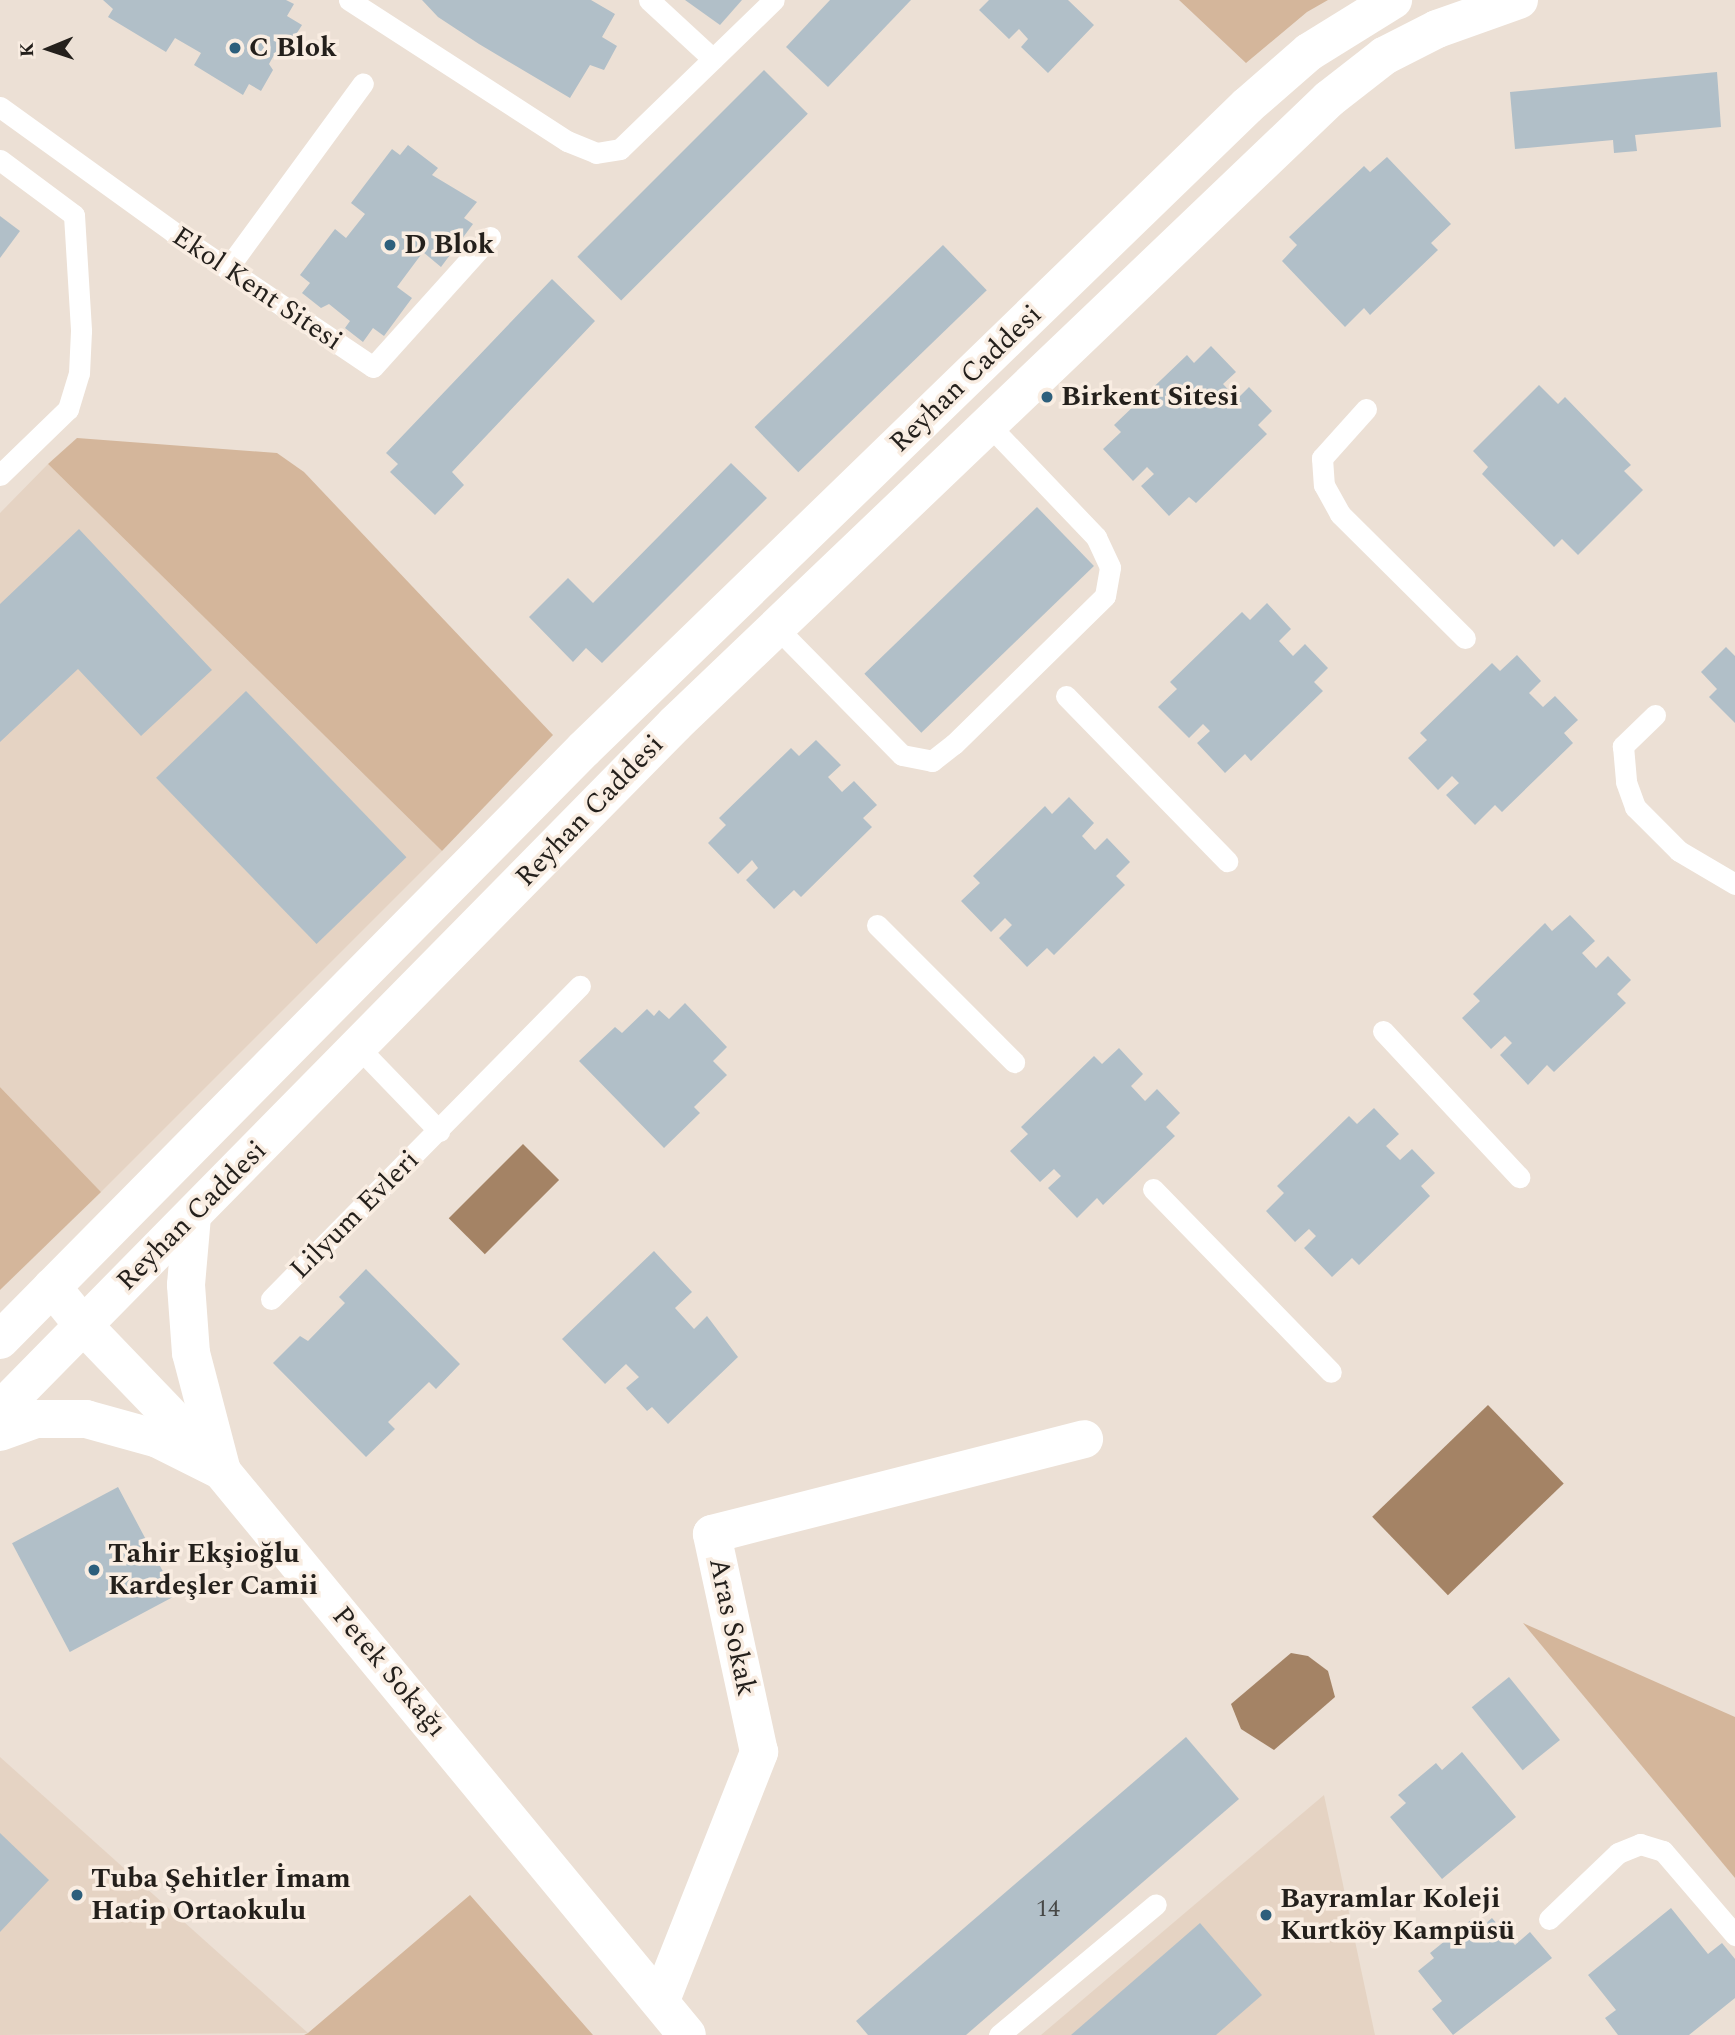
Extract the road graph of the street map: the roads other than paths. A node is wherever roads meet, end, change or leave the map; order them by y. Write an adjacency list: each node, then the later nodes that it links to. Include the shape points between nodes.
1 (349, 0): 6 (lane, via 567,141 596,153 620,149)
2 (649, 0): 6 (lane)
3 (774, 0): 6 (lane)
4 (1393, 0): 10 (main road, Reyhan Caddesi, via 1309,52)
5 (1519, 0): 11 (main road, Reyhan Caddesi, via 1437,29 1384,56 1329,99)
6 (713, 59)
7 (363, 83): 13 (lane)
8 (0, 107): 13 (lane, Ekol Kent Sitesi)
9 (0, 160): 16 (lane, via 74,215 82,331 79,373 68,409)
10 (1160, 191): 11 (main road); 32 (main road, Reyhan Caddesi, via 584,749)
11 (1196, 229): 15 (main road, Reyhan Caddesi)
12 (490, 237): 13 (lane, Ekol Kent Sitesi, via 373,367)
13 (227, 268)
14 (1366, 409): 18 (lane, via 1322,458 1324,485 1340,514)
15 (989, 425): 17 (main road, Reyhan Caddesi); 17 (lane, via 1096,537 1110,566 1105,596 954,744 932,761 902,755)
16 (0, 475)
17 (776, 628): 26 (main road, Reyhan Caddesi, via 675,724)
18 (1465, 638)
19 (1066, 696): 21 (lane)
20 (1655, 715): 22 (lane, via 1623,746 1626,782 1635,807 1679,851)
21 (1227, 861)
22 (1735, 884)
23 (877, 925): 27 (lane)
24 (580, 986): 28 (lane, Lilyum Evleri)
25 (1382, 1031): 29 (lane)
26 (358, 1047): 28 (lane, Lilyum Evleri); 31 (main road, Reyhan Caddesi)
27 (1014, 1062)
28 (439, 1131): 33 (lane, Lilyum Evleri)
29 (1519, 1177)
30 (1153, 1189): 36 (lane)
31 (192, 1216): 34 (main road, Reyhan Caddesi); 40 (main road, via 186,1284 191,1353)
32 (52, 1287): 34 (main road, Petek Sokağı); 35 (main road, Reyhan Caddesi)
33 (271, 1298)
34 (83, 1325): 37 (main road, Reyhan Caddesi); 40 (main road, Petek Sokağı)
35 (0, 1340)
36 (1331, 1372)
37 (0, 1410)
38 (0, 1432): 40 (main road, via 35,1419 86,1419 158,1439)
39 (1084, 1438): 44 (main road, Aras Sokak, via 712,1534 760,1752)
40 (222, 1471): 44 (main road, Petek Sokağı)
41 (1156, 1904): 46 (lane)
42 (1549, 1919): 43 (lane, via 1618,1853 1640,1844 1663,1851)
43 (1735, 1935)
44 (661, 2000): 45 (main road, Petek Sokağı)
45 (687, 2035)
46 (999, 2035)

